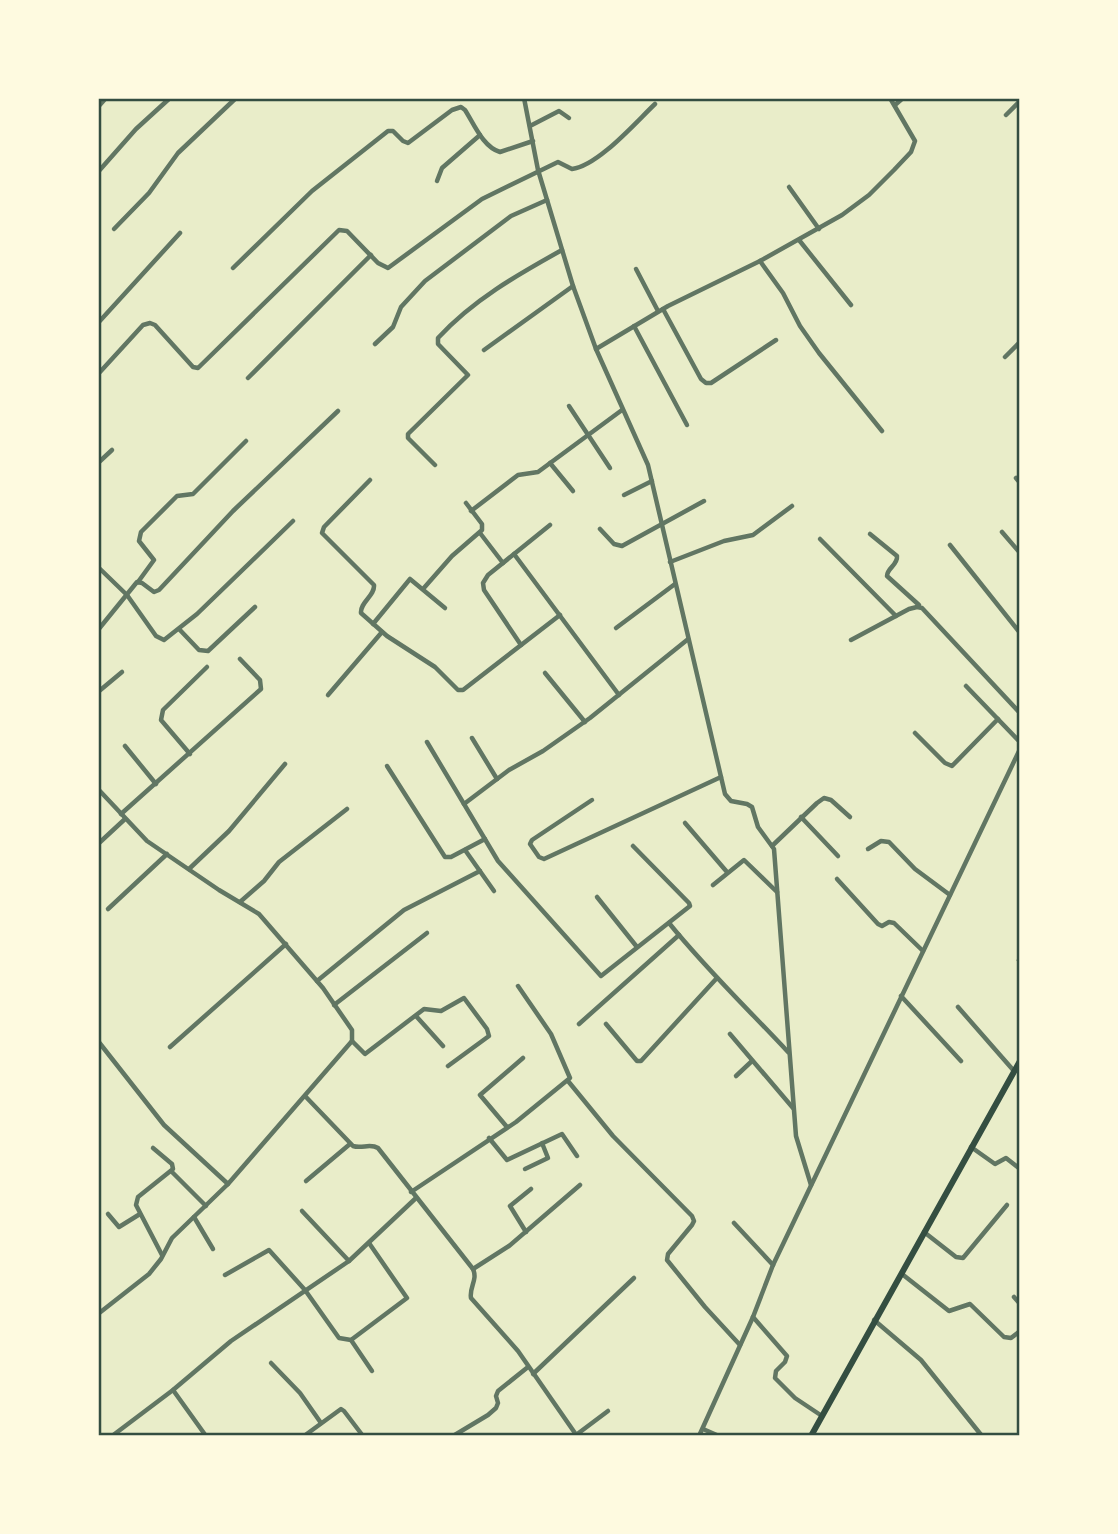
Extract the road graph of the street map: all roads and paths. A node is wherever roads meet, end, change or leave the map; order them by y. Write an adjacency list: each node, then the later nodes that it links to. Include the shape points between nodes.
1 (106, 98): 10 (street)
2 (170, 98): 17 (street)
3 (236, 98): 21 (street, via 178,153 149,193)
4 (524, 98): 13 (street)
5 (890, 98): 9 (street)
6 (903, 98): 9 (street)
7 (1020, 102): 11 (street)
8 (655, 104): 16 (street, via 583,166 572,169 560,162)
9 (895, 105): 22 (street, via 915,139 914,148 869,195)
10 (98, 107)
11 (1006, 115)
12 (569, 118): 13 (street, via 559,111)
13 (530, 126): 15 (street)
14 (480, 135): 15 (street, via 498,152); 18 (street, via 442,168); 28 (street, via 465,110 458,107 408,143 388,131 312,191)
15 (533, 141): 16 (street)
16 (538, 170): 20 (street); 26 (street, via 482,198 391,267 383,267)
17 (98, 172)
18 (437, 181)
19 (789, 187): 22 (street)
20 (547, 200): 25 (street); 37 (street, via 511,216 421,284 399,310 393,327)
21 (114, 229)
22 (819, 229): 24 (street)
23 (180, 233): 33 (street)
24 (799, 240): 27 (street); 31 (street)
25 (562, 250): 30 (street); 53 (street, via 498,287 438,338 438,344 468,375 408,434)
26 (370, 255): 41 (street, via 346,231 339,230 201,366 193,367 149,323); 42 (street)
27 (760, 261): 32 (street); 47 (street, via 818,353)
28 (233, 268)
29 (636, 269): 32 (street)
30 (573, 286): 38 (street); 39 (street)
31 (851, 304)
32 (661, 310): 34 (street); 35 (street, via 706,383)
33 (98, 323)
34 (634, 326): 38 (street); 46 (street)
35 (776, 340)
36 (1020, 342): 40 (street)
37 (375, 344)
38 (596, 349): 44 (street)
39 (484, 350)
40 (1005, 357)
41 (100, 372)
42 (248, 378)
43 (569, 406): 48 (street)
44 (622, 410): 48 (street); 57 (street)
45 (338, 411): 79 (street, via 249,495 159,590 153,592)
46 (687, 425)
47 (882, 431)
48 (587, 436): 52 (street); 54 (street)
49 (246, 441): 79 (street, via 193,494 179,495 141,532 139,541 154,560)
50 (112, 450): 51 (street)
51 (98, 463)
52 (550, 463): 59 (street); 64 (street, via 535,474 518,475)
53 (435, 465)
54 (610, 468)
55 (1016, 478): 58 (street)
56 (370, 480): 88 (street, via 321,531 374,585 360,610)
57 (652, 481): 60 (street); 67 (street)
58 (1020, 483)
59 (573, 491)
60 (624, 495)
61 (704, 501): 67 (street)
62 (466, 503): 64 (street)
63 (792, 506): 76 (street, via 753,535)
64 (471, 511): 70 (street, via 483,527)
65 (293, 521): 90 (street)
66 (550, 524): 75 (street)
67 (661, 524): 68 (street, via 620,546); 76 (street)
68 (600, 529)
69 (1002, 532): 74 (street)
70 (480, 533): 77 (street); 81 (street)
71 (870, 534): 85 (street, via 897,556 887,576)
72 (820, 539): 87 (street)
73 (950, 545): 93 (street)
74 (1020, 553)
75 (514, 554): 77 (street); 86 (street)
76 (670, 562): 80 (street)
77 (503, 563): 96 (street, via 482,587)
78 (98, 567): 82 (street)
79 (137, 582): 82 (street)
80 (675, 584): 89 (street); 94 (street)
81 (423, 589): 84 (street); 88 (street, via 408,580)
82 (127, 595): 90 (street, via 161,640); 91 (street)
83 (255, 607): 90 (street, via 208,651 199,650)
84 (445, 608)
85 (922, 608): 87 (street, via 913,607); 105 (street)
86 (560, 615): 96 (street); 104 (street)
87 (896, 616): 95 (street)
88 (373, 624): 92 (street)
89 (617, 628)
90 (179, 629)
91 (98, 630)
92 (382, 632): 96 (street, via 432,664 460,691); 103 (street)
93 (1020, 633)
94 (687, 640): 104 (street); 117 (street)
95 (851, 640)
96 (521, 645)
97 (240, 659): 114 (street, via 261,682 261,689)
98 (207, 667): 114 (street, via 160,715)
99 (122, 672): 102 (street)
100 (545, 673): 107 (street)
101 (966, 686): 106 (street)
102 (98, 692)
103 (328, 695)
104 (619, 695): 107 (street)
105 (1020, 713)
106 (998, 719): 108 (street, via 951,766); 111 (street)
107 (585, 722): 118 (street)
108 (915, 733)
109 (472, 738): 118 (street)
110 (427, 742): 122 (street)
111 (1020, 742)
112 (125, 746): 119 (street)
113 (1020, 749): 143 (street)
114 (190, 754): 119 (street)
115 (285, 764): 136 (street, via 229,831)
116 (387, 766): 133 (street, via 443,855 451,858)
117 (721, 777): 121 (street, via 540,859 532,840); 131 (street, via 728,799 752,807 758,827)
118 (497, 779): 122 (street)
119 (156, 784): 124 (street)
120 (98, 789): 124 (street)
121 (593, 800)
122 (464, 804): 128 (street)
123 (347, 809): 145 (street, via 279,862)
124 (123, 816): 129 (street); 134 (street)
125 (801, 817): 126 (street, via 824,798); 131 (street); 135 (street)
126 (850, 817)
127 (685, 823): 138 (street)
128 (485, 839): 133 (street); 151 (street, via 514,880 599,975)
129 (98, 844)
130 (633, 846): 147 (street, via 689,903)
131 (772, 846): 142 (street)
132 (868, 849): 143 (street, via 889,842 915,870)
133 (465, 850): 137 (street)
134 (167, 854): 136 (street); 146 (street)
135 (838, 856)
136 (189, 869): 145 (street)
137 (480, 871): 141 (street); 154 (street, via 404,910)
138 (727, 873): 140 (street); 142 (street, via 745,860)
139 (837, 879): 152 (street, via 878,924 894,923)
140 (713, 885)
141 (494, 891)
142 (777, 892): 167 (street)
143 (950, 895): 152 (street)
144 (597, 897): 151 (street)
145 (240, 902): 150 (street, via 259,914)
146 (108, 909)
147 (669, 923): 149 (street); 151 (street)
148 (427, 933): 157 (street)
149 (679, 935): 153 (street); 160 (street)
150 (286, 944): 154 (street); 166 (street)
151 (637, 947)
152 (923, 951): 156 (street)
153 (716, 979): 161 (street, via 641,1061); 167 (street)
154 (317, 981): 157 (street)
155 (518, 986): 175 (street, via 551,1034 569,1072)
156 (901, 996): 170 (street); 191 (street)
157 (334, 1005): 164 (street, via 352,1030)
158 (958, 1007): 173 (street)
159 (416, 1016): 164 (street, via 365,1054); 165 (street); 172 (street, via 427,1008 443,1011 464,998 486,1029 487,1038)
160 (579, 1024)
161 (606, 1024)
162 (730, 1034): 169 (street)
163 (98, 1041): 189 (street, via 164,1125)
164 (352, 1041): 176 (street)
165 (443, 1046)
166 (170, 1047)
167 (788, 1053): 177 (street)
168 (523, 1059): 178 (street, via 480,1095)
169 (752, 1061): 174 (street); 177 (street)
170 (961, 1061)
171 (1020, 1061): 173 (main road)
172 (448, 1066)
173 (1014, 1071): 182 (main road)
174 (736, 1076)
175 (568, 1081): 178 (street); 221 (street, via 613,1136 692,1216 693,1223 667,1260)
176 (306, 1097): 181 (street); 189 (street)
177 (793, 1108): 191 (street, via 800,1154)
178 (507, 1128): 179 (street)
179 (489, 1138): 180 (street, via 509,1160); 193 (street)
180 (542, 1143): 184 (street, via 563,1135); 185 (street, via 548,1158)
181 (350, 1144): 188 (street); 193 (street, via 378,1148)
182 (971, 1147): 186 (street, via 995,1164 1005,1157); 203 (main road)
183 (153, 1149): 187 (street, via 172,1164)
184 (577, 1156)
185 (525, 1169)
186 (1020, 1169)
187 (171, 1171): 196 (street); 199 (street, via 137,1199)
188 (306, 1181)
189 (229, 1185): 196 (street)
190 (580, 1185): 202 (street)
191 (811, 1185): 208 (street)
192 (531, 1189): 202 (street, via 509,1206)
193 (411, 1192): 194 (street)
194 (416, 1198): 204 (street); 209 (street)
195 (1007, 1205): 203 (street, via 963,1258 958,1259)
196 (206, 1206): 200 (street)
197 (302, 1211): 207 (street)
198 (108, 1214): 199 (street, via 118,1227)
199 (140, 1214): 206 (street)
200 (193, 1216): 205 (street); 206 (street)
201 (734, 1223): 208 (street)
202 (526, 1232): 209 (street)
203 (924, 1232): 210 (main road)
204 (369, 1243): 207 (street); 220 (street, via 407,1298)
205 (213, 1249)
206 (162, 1255): 216 (street, via 149,1274)
207 (349, 1261): 213 (street)
208 (773, 1265): 217 (street)
209 (473, 1269): 223 (street, via 476,1277 471,1298)
210 (901, 1273): 218 (main road); 219 (street, via 949,1311 970,1304 1004,1337)
211 (225, 1275): 213 (street, via 269,1250)
212 (634, 1278): 225 (street)
213 (305, 1290): 220 (street, via 339,1338); 226 (street, via 231,1341)
214 (1014, 1297): 215 (street)
215 (1020, 1304)
216 (99, 1312)
217 (753, 1317): 221 (street); 228 (street, via 787,1356 775,1378)
218 (874, 1320): 228 (main road); 240 (street, via 921,1360)
219 (1020, 1331)
220 (351, 1340): 224 (street)
221 (740, 1345): 230 (street)
222 (271, 1363): 229 (street)
223 (528, 1367): 225 (street); 236 (street, via 498,1391 494,1410)
224 (372, 1371)
225 (533, 1374): 231 (street)
226 (173, 1390): 232 (street); 233 (street)
227 (608, 1411): 231 (street)
228 (821, 1416): 239 (main road)
229 (321, 1423): 234 (street); 235 (street, via 341,1409)
230 (703, 1429): 237 (street); 238 (street)
231 (577, 1435)
232 (112, 1436)
233 (206, 1436)
234 (304, 1436)
235 (363, 1436)
236 (453, 1436)
237 (699, 1436)
238 (719, 1436)
239 (811, 1436)
240 (982, 1436)

